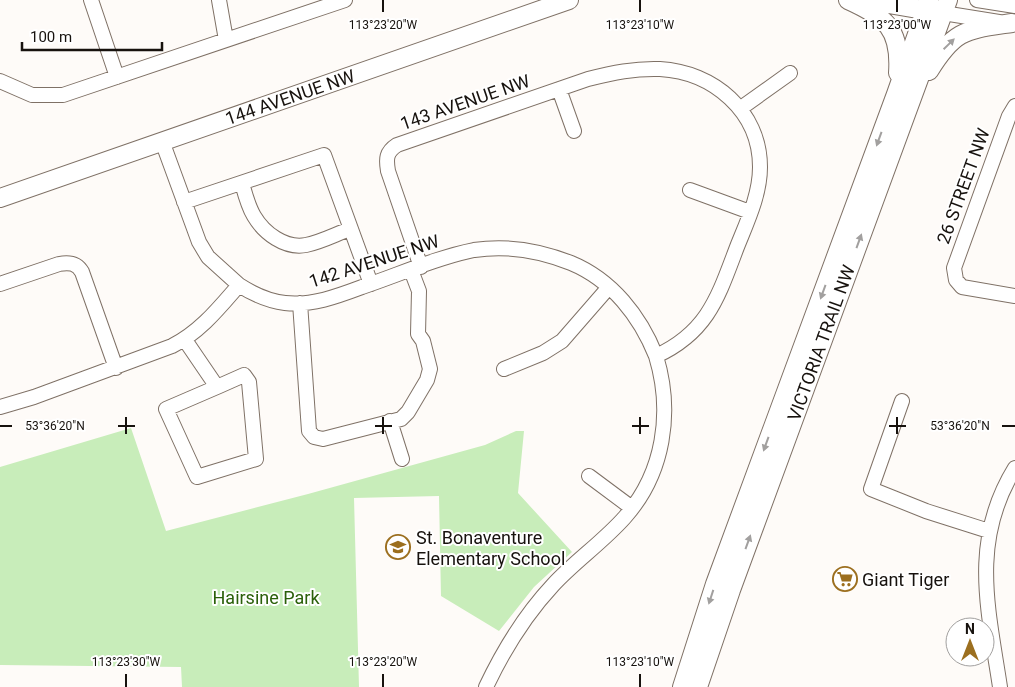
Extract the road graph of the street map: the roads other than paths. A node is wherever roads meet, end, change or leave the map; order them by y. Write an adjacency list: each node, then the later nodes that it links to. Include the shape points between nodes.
1 (91, 0): 14 (street)
2 (219, 0): 12 (street)
3 (345, 0): 12 (street)
4 (569, 0): 21 (main road, 144 AVENUE NW)
5 (848, 0): 17 (main road, via 870,10 892,30)
6 (865, 0): 8 (main road)
7 (977, 0): 10 (street)
8 (927, 5): 9 (main road); 17 (main road, VICTORIA TRAIL NW)
9 (945, 6): 11 (street); 17 (main road, VICTORIA TRAIL NW)
10 (1015, 6)
11 (1013, 24): 17 (main road, one-way to 11, via 951,41 969,30)
12 (226, 40): 14 (street)
13 (790, 73): 19 (street)
14 (117, 77): 15 (street, via 63,95 32,95)
15 (0, 81)
16 (559, 89): 19 (street, 143 AVENUE NW, via 621,72 673,71 711,84); 20 (street); 28 (street, 143 AVENUE NW, via 396,145 390,150 388,171)
17 (904, 96): 49 (main road, VICTORIA TRAIL NW, one-way to 49, via 715,584); 50 (main road, VICTORIA TRAIL NW, one-way to 17)
18 (1015, 106): 33 (street, 26 STREET NW, via 955,264 956,280 962,287)
19 (741, 108): 26 (street, via 754,134 760,167 758,189)
20 (574, 131)
21 (162, 141): 24 (main road, 144 AVENUE NW); 25 (street, 142 AVENUE NW)
22 (242, 183): 25 (street); 27 (street, via 260,226 284,243 305,245); 27 (street, via 324,155)
23 (690, 190): 26 (street)
24 (4, 195)
25 (184, 202): 31 (street, 142 AVENUE NW, via 203,250)
26 (750, 212): 36 (street, via 711,310 685,339)
27 (350, 230): 30 (street)
28 (416, 268): 30 (street, 142 AVENUE NW); 32 (street, 142 AVENUE NW, via 475,250 516,249 576,265); 42 (street, via 418,334 430,369 408,412 401,419)
29 (0, 284): 37 (street, via 59,264 74,264 82,272)
30 (371, 284): 34 (street, 142 AVENUE NW, via 332,298)
31 (239, 285): 34 (street, 142 AVENUE NW, via 261,297); 35 (street)
32 (610, 287): 36 (street, 142 AVENUE NW, via 637,318); 38 (street, via 562,341)
33 (1015, 296)
34 (300, 303): 42 (street, via 309,431 314,437 323,439)
35 (185, 340): 37 (street); 39 (street)
36 (656, 356): 46 (street, 142 AVENUE NW, via 664,397 662,439 648,483)
37 (116, 368): 41 (street)
38 (504, 369)
39 (217, 387): 39 (street, via 166,410 197,477 256,459 249,382 244,375)
40 (902, 401): 47 (street, via 871,489)
41 (0, 407)
42 (390, 422): 43 (street)
43 (402, 459)
44 (1015, 468): 47 (street)
45 (589, 476): 46 (street)
46 (632, 508): 48 (street, 142 AVENUE NW, via 547,593 504,650)
47 (989, 531): 51 (street, via 986,594)
48 (486, 687)
49 (682, 687)
50 (698, 687)
51 (1000, 687)

